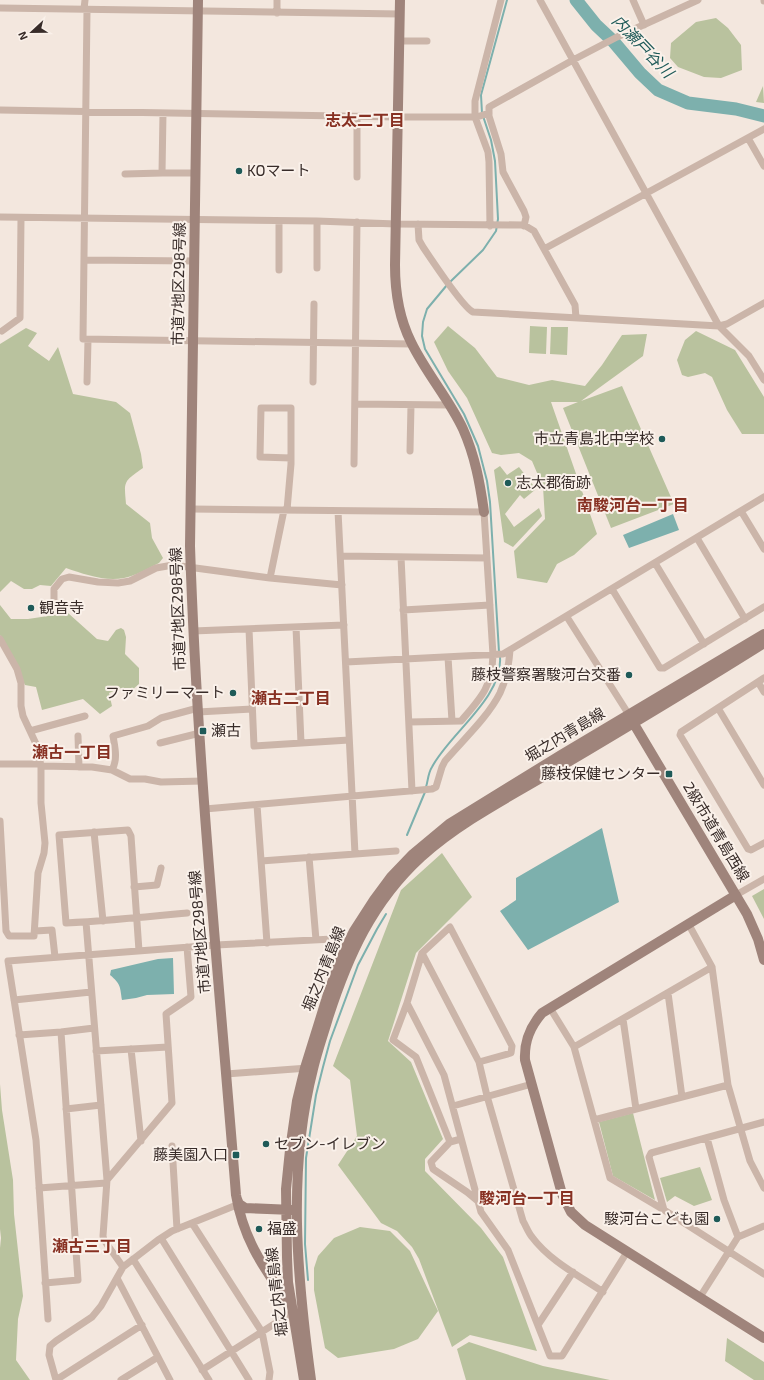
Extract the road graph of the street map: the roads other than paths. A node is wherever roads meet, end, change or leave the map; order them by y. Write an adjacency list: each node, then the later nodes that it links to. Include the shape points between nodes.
1 (85, 0): 10 (street)
2 (198, 0): 11 (street, 市道7地区298号線)
3 (277, 0): 12 (street)
4 (400, 0): 13 (street)
5 (501, 0): 25 (street, via 475,101)
6 (540, 0): 17 (street)
7 (633, 0): 14 (street)
8 (698, 0): 14 (street)
9 (0, 8): 10 (street)
10 (86, 10): 11 (street); 19 (street)
11 (197, 12): 12 (street); 22 (street, 市道7地区298号線)
12 (277, 13): 13 (street)
13 (400, 14): 15 (street)
14 (644, 25): 17 (street)
15 (399, 41): 16 (street); 24 (street)
16 (427, 41)
17 (573, 60): 20 (street, via 493,104 489,107); 33 (street)
18 (0, 110): 19 (street)
19 (86, 112): 21 (street); 36 (street)
20 (489, 113): 25 (street); 44 (street, via 501,154 503,172 526,217)
21 (163, 114): 22 (street); 29 (street)
22 (196, 114): 23 (street); 30 (street, 市道7地区298号線)
23 (357, 117): 24 (street); 32 (street)
24 (398, 117): 25 (street); 41 (street)
25 (476, 117): 43 (street, via 488,152)
26 (764, 129): 27 (street)
27 (748, 138): 28 (street); 33 (street)
28 (764, 166)
29 (162, 172): 30 (street); 31 (street)
30 (195, 173): 37 (street, 市道7地区298号線)
31 (125, 174)
32 (357, 176)
33 (646, 193): 45 (street); 53 (street)
34 (0, 217): 35 (street)
35 (21, 218): 36 (street); 54 (street, via 20,318)
36 (86, 218): 37 (street); 46 (street)
37 (195, 220): 38 (street); 47 (street, 市道7地区298号線)
38 (280, 221): 39 (street); 49 (street)
39 (317, 221): 40 (street); 48 (street)
40 (357, 222): 41 (street); 58 (street)
41 (396, 224): 42 (street); 59 (street, via 397,296)
42 (418, 224): 43 (street); 52 (street, via 419,240 423,247 470,311)
43 (491, 226): 44 (street)
44 (524, 226): 45 (street, via 534,231)
45 (544, 249): 52 (street, via 575,305)
46 (84, 260): 47 (street); 55 (street, via 83,340)
47 (194, 261): 56 (street, 市道7地区298号線)
48 (317, 268)
49 (279, 270)
50 (764, 303): 53 (street)
51 (314, 304): 57 (street)
52 (576, 318): 53 (street)
53 (719, 326): 60 (street, via 749,356)
54 (2, 331)
55 (88, 340): 56 (street); 61 (street)
56 (193, 341): 57 (street); 70 (street, 市道7地区298号線)
57 (314, 343): 58 (street); 62 (street)
58 (355, 343): 59 (street); 63 (street)
59 (412, 344): 65 (street)
60 (764, 380)
61 (88, 382)
62 (313, 382)
63 (355, 404): 64 (street); 68 (street)
64 (411, 405): 65 (street); 66 (street)
65 (450, 405): 74 (street, via 476,466)
66 (410, 451)
67 (291, 458): 67 (street, via 260,457 261,408 291,408); 71 (street)
68 (354, 464)
69 (764, 498): 73 (street)
70 (191, 509): 71 (street); 81 (street, 市道7地区298号線)
71 (285, 510): 72 (street); 82 (street)
72 (338, 511): 74 (street); 77 (street)
73 (741, 511): 75 (street); 76 (street)
74 (484, 512): 79 (street)
75 (697, 538): 80 (street); 90 (street)
76 (764, 549)
77 (341, 556): 78 (street); 83 (street)
78 (401, 557): 79 (street); 87 (street)
79 (487, 558): 85 (street)
80 (655, 563): 84 (street); 97 (street)
81 (191, 568): 82 (street); 88 (street, via 174,565 156,568 130,580 118,582 98,582 69,577 62,579 54,589 54,601); 94 (street, 市道7地区298号線)
82 (270, 578): 83 (street)
83 (342, 586): 91 (street)
84 (612, 588): 89 (street); 97 (street, via 660,668)
85 (490, 605): 87 (street); 100 (street)
86 (764, 607): 90 (street)
87 (403, 610): 102 (street)
88 (58, 612)
89 (567, 616): 99 (street); 109 (street)
90 (745, 619): 97 (street)
91 (344, 625): 92 (street); 103 (street)
92 (296, 627): 93 (street); 119 (street)
93 (249, 629): 94 (street); 107 (street)
94 (193, 631): 108 (street, 市道7地区298号線)
95 (764, 634): 109 (street, 堀之内青島線)
96 (0, 639): 114 (street, via 17,669 21,683 23,716)
97 (704, 644)
98 (764, 644): 113 (street, 堀之内青島線)
99 (510, 650): 100 (street); 126 (street, via 505,678 494,704 445,761 436,787)
100 (493, 655): 101 (street); 111 (street, via 491,675 480,698 460,721)
101 (448, 657): 102 (street); 111 (street)
102 (406, 659): 103 (street); 112 (street)
103 (346, 662): 117 (street)
104 (761, 680): 105 (street); 106 (street)
105 (764, 692)
106 (718, 708): 125 (street); 132 (street, via 680,735 748,849)
107 (252, 709): 108 (street); 119 (street, via 254,746)
108 (198, 710): 115 (street, 市道7地区298号線); 123 (street, via 161,718 148,726 113,736 116,763)
109 (629, 714): 113 (street); 172 (street, 堀之内青島線, via 449,824 413,854 391,877 354,931 342,955 328,994)
110 (85, 716): 114 (street)
111 (452, 721): 112 (street)
112 (409, 722): 126 (street)
113 (634, 724): 140 (street, 2級市道青島西線); 172 (street, 堀之内青島線, via 452,831 397,881 359,937)
114 (30, 731): 121 (street, via 37,746)
115 (200, 733): 118 (street); 124 (street, 市道7地区298号線)
116 (78, 736): 122 (street)
117 (349, 740): 119 (street); 127 (street)
118 (160, 742)
119 (301, 743)
120 (0, 764): 121 (street)
121 (40, 765): 122 (street); 146 (street, via 45,843 38,873)
122 (79, 767): 123 (street)
123 (112, 770): 124 (street, via 130,779 161,782)
124 (203, 781): 129 (street, 市道7地区298号線)
125 (764, 785)
126 (416, 791): 127 (street)
127 (352, 797): 128 (street); 134 (street)
128 (257, 805): 129 (street); 136 (street)
129 (205, 809): 150 (street, 市道7地区298号線)
130 (0, 821): 146 (street, via 6,931 9,936 34,936)
131 (94, 832): 139 (street, via 128,830 131,836); 143 (street); 144 (street, via 59,835 66,923)
132 (764, 843)
133 (396, 851): 134 (street)
134 (355, 854): 135 (street)
135 (309, 857): 136 (street); 148 (street)
136 (261, 861): 149 (street)
137 (161, 868): 139 (street, via 157,885)
138 (764, 879): 140 (street)
139 (134, 887): 142 (street)
140 (736, 895): 145 (street); 156 (street, 2級市道青島西線, via 753,926)
141 (187, 913): 142 (street)
142 (136, 918): 143 (street); 152 (street)
143 (103, 921): 144 (street)
144 (86, 922): 154 (street)
145 (689, 925): 157 (street); 162 (street)
146 (34, 931): 155 (street, via 52,930)
147 (333, 939): 148 (street)
148 (316, 940): 149 (street)
149 (267, 942): 150 (street)
150 (216, 945): 151 (street); 173 (street, 市道7地区298号線)
151 (186, 947): 152 (street); 167 (street, via 191,997 166,1014)
152 (139, 951): 154 (street)
153 (422, 953): 161 (street); 171 (street); 171 (street, via 450,927 512,1046 510,1052)
154 (88, 955): 155 (street); 158 (street)
155 (55, 957): 160 (street, via 8,961)
156 (764, 960)
157 (712, 967): 159 (street); 175 (street)
158 (92, 992): 160 (street); 164 (street)
159 (668, 993): 163 (street); 177 (street)
160 (14, 1000): 166 (street)
161 (407, 1002): 179 (street, via 444,1075); 188 (street, via 393,1040 416,1057)
162 (550, 1008): 168 (street); 174 (street, via 537,1019 526,1041 525,1060)
163 (623, 1019): 168 (street); 181 (street)
164 (94, 1028): 165 (street); 170 (street)
165 (60, 1032): 166 (street); 180 (street)
166 (19, 1035): 192 (street, via 36,1140)
167 (168, 1047): 169 (street); 187 (street, via 172,1103)
168 (574, 1047): 182 (street)
169 (131, 1049): 170 (street); 187 (street)
170 (96, 1051): 178 (street)
171 (479, 1062): 176 (street)
172 (309, 1068): 173 (street); 196 (street, 堀之内青島線, via 297,1101 286,1189); 197 (street, 堀之内青島線, via 299,1151)
173 (226, 1074): 195 (street, 市道7地区298号線)
174 (532, 1084): 176 (street); 205 (street, via 566,1204 585,1225)
175 (728, 1085): 177 (street); 184 (street)
176 (487, 1096): 179 (street); 208 (street, via 523,1221 541,1248)
177 (682, 1097): 181 (street)
178 (101, 1105): 180 (street); 190 (street)
179 (452, 1106): 186 (street)
180 (66, 1109): 191 (street)
181 (636, 1110): 182 (street)
182 (594, 1120): 198 (street, via 610,1178)
183 (764, 1122): 184 (street)
184 (740, 1129): 185 (street); 193 (street, via 750,1161)
185 (707, 1138): 198 (street, via 651,1153 649,1157); 202 (street, via 724,1200)
186 (461, 1139): 188 (street); 194 (street)
187 (141, 1141): 190 (street)
188 (450, 1142): 194 (street, via 431,1162 433,1169)
189 (172, 1146): 201 (street)
190 (106, 1182): 191 (street); 207 (street, via 103,1236)
191 (72, 1186): 192 (street); 211 (street, via 78,1280)
192 (39, 1188): 211 (street)
193 (764, 1188)
194 (479, 1202): 218 (street, via 482,1212 508,1250)
195 (238, 1203): 196 (street, via 245,1208); 199 (street); 214 (street, 市道7地区298号線, via 243,1227 255,1252)
196 (286, 1209): 197 (street); 215 (street, 堀之内青島線, via 288,1282)
197 (296, 1210): 231 (street, 堀之内青島線, via 302,1314)
198 (664, 1210): 204 (street)
199 (192, 1223): 201 (street); 219 (street)
200 (764, 1226): 202 (street)
201 (177, 1229): 203 (street)
202 (738, 1236): 204 (street)
203 (161, 1238): 206 (street); 221 (street)
204 (728, 1251): 209 (street); 213 (street)
205 (627, 1252): 212 (street); 213 (street)
206 (133, 1259): 207 (street); 223 (street)
207 (123, 1267): 210 (street)
208 (573, 1272): 212 (street); 218 (street)
209 (764, 1274)
210 (117, 1278): 217 (street); 224 (street, via 92,1317 50,1346 49,1355)
211 (46, 1283): 216 (street)
212 (603, 1292): 218 (street, via 562,1356 550,1356)
213 (700, 1297): 220 (street)
214 (284, 1298)
215 (293, 1312): 219 (street); 230 (street, 堀之内青島線)
216 (48, 1319)
217 (142, 1325): 222 (street); 224 (street)
218 (538, 1325)
219 (262, 1332): 221 (street); 229 (street, via 270,1372)
220 (764, 1338)
221 (232, 1351): 223 (street); 228 (street)
222 (158, 1357): 225 (street); 226 (street)
223 (202, 1370): 227 (street)
224 (56, 1380)
225 (121, 1380)
226 (170, 1380)
227 (209, 1380)
228 (249, 1380)
229 (269, 1380)
230 (304, 1380)
231 (311, 1380)

